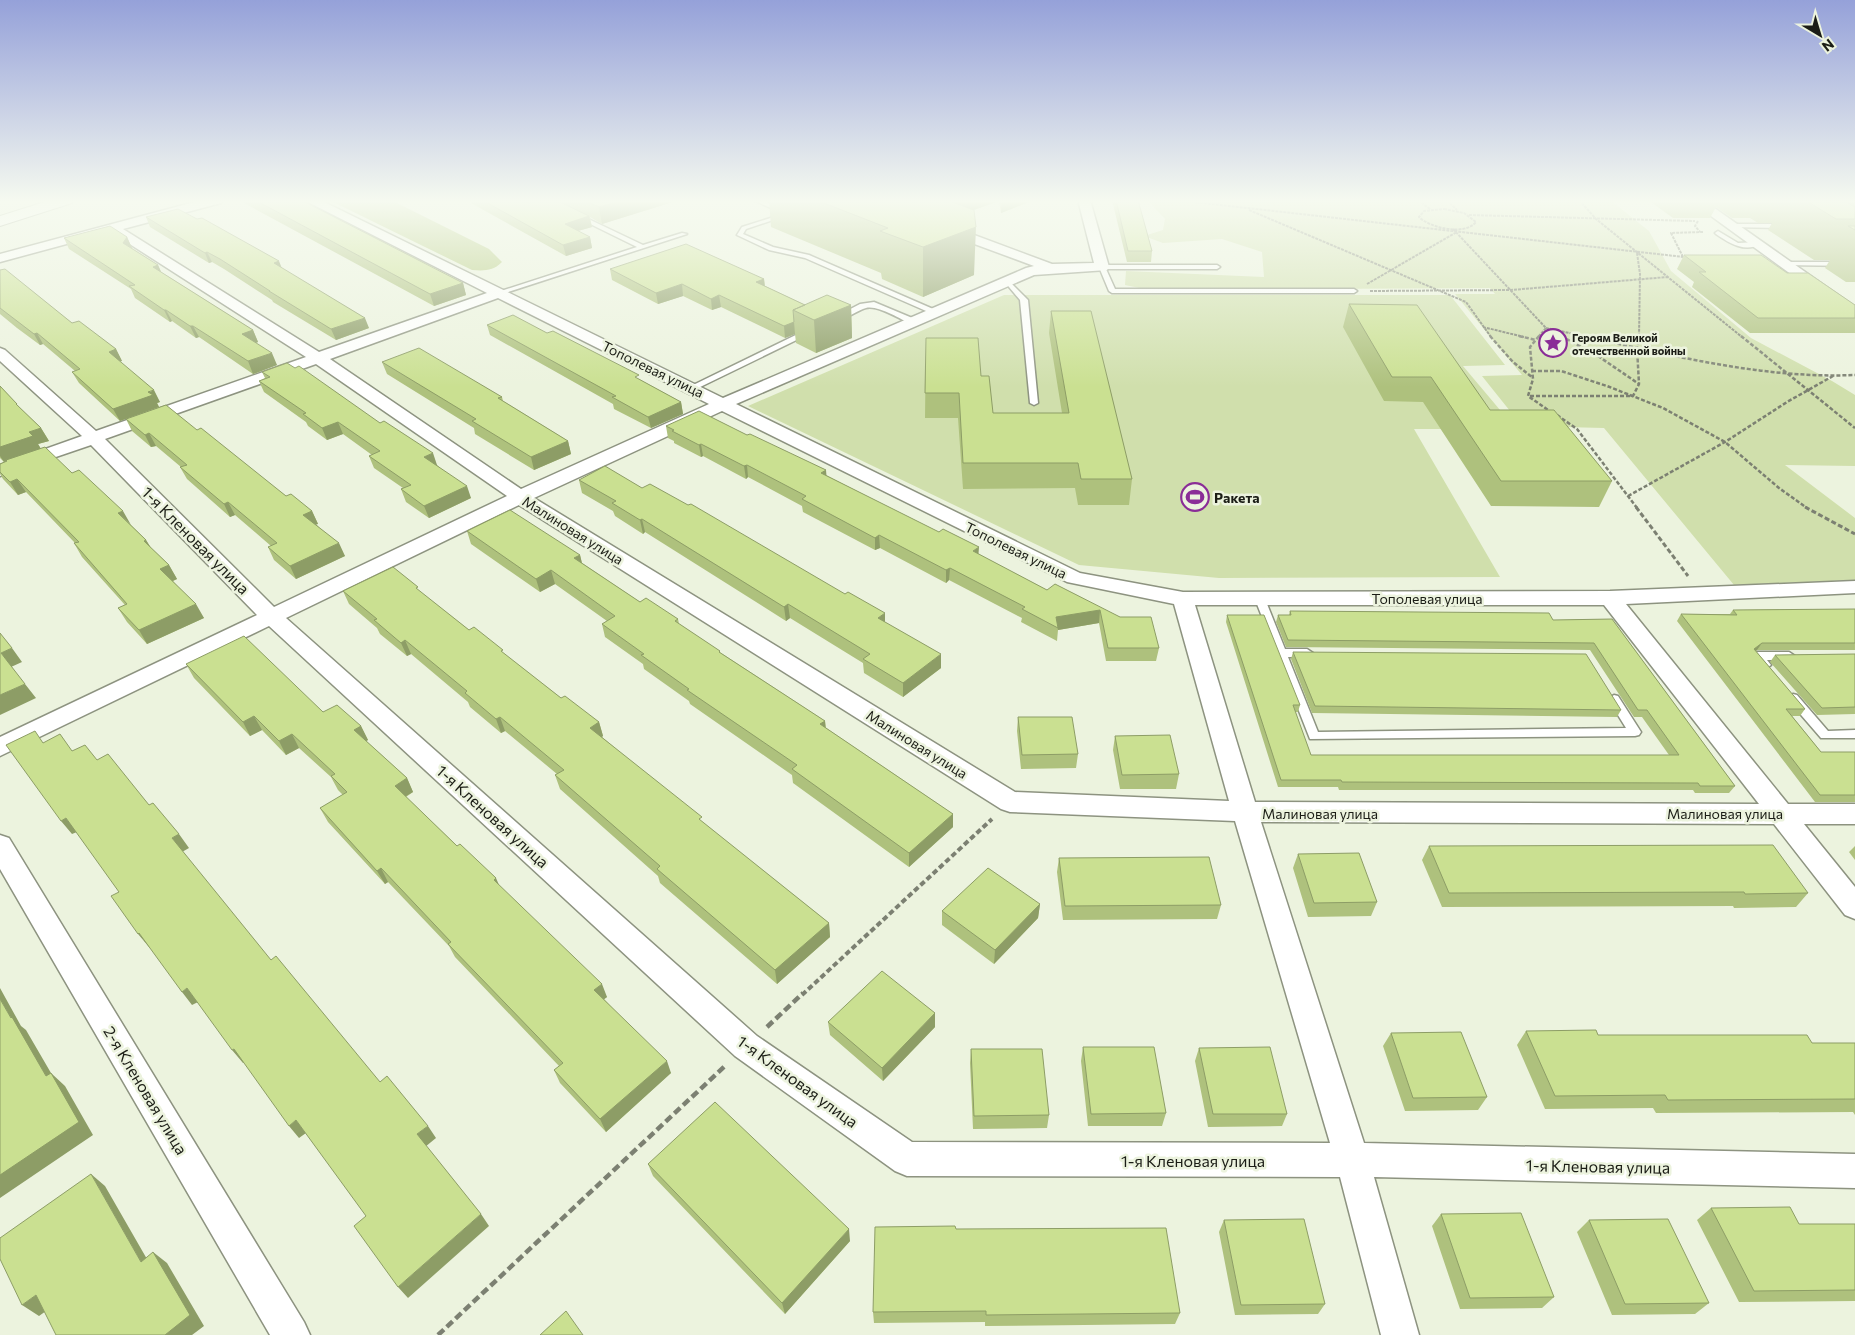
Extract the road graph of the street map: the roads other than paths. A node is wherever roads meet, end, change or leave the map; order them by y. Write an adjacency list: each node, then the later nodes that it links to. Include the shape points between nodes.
1 (167, 262): 23 (street, Малиновая улица)
2 (437, 262): 15 (street, Тополевая улица)
3 (595, 262): 15 (lane)
4 (822, 262): 17 (lane)
5 (1035, 262): 12 (street)
6 (1101, 262): 10 (street)
7 (1779, 262): 16 (street)
8 (1790, 262): 9 (lane)
9 (1855, 264)
10 (1102, 267): 11 (lane); 12 (street); 14 (lane, via 1112,291)
11 (1217, 267)
12 (1050, 268): 13 (street, via 1031,271)
13 (1007, 281): 17 (street); 25 (lane, via 1024,300)
14 (1354, 291)
15 (500, 293): 23 (street); 24 (street, Тополевая улица)
16 (1849, 305): 18 (street)
17 (936, 312): 20 (street)
18 (1855, 314)
19 (829, 322): 20 (lane, via 874,304)
20 (914, 322): 26 (street)
21 (820, 326): 24 (lane)
22 (0, 353): 27 (street, 1-я Кленовая улица)
23 (318, 358): 27 (street); 29 (street, Малиновая улица)
24 (691, 388): 26 (street, Тополевая улица)
25 (1034, 404)
26 (726, 405): 29 (street); 32 (street, Тополевая улица, via 1074,578)
27 (94, 438): 28 (street); 34 (street, 1-я Кленовая улица)
28 (0, 471)
29 (520, 497): 34 (street); 43 (street, Малиновая улица, via 1010,802)
30 (1855, 587): 31 (street, Тополевая улица)
31 (1610, 598): 33 (street, Тополевая улица); 44 (street)
32 (1184, 599): 33 (street, Тополевая улица); 43 (street)
33 (1260, 599): 35 (lane)
34 (271, 616): 42 (street); 48 (street, 1-я Кленовая улица, via 746,1046 907,1159)
35 (1281, 653): 36 (lane); 39 (lane, via 1314,736 1635,732)
36 (1320, 653)
37 (1796, 656): 38 (lane, via 1757,656)
38 (1770, 671)
39 (1606, 686)
40 (1788, 692): 41 (lane, via 1825,735)
41 (1855, 734)
42 (0, 746)
43 (1245, 812): 44 (street, Малиновая улица); 48 (street)
44 (1782, 813): 45 (street, Малиновая улица); 47 (street)
45 (1855, 814)
46 (0, 845): 50 (street, 2-я Кленовая улица)
47 (1855, 907)
48 (1352, 1160): 49 (street, 1-я Кленовая улица); 51 (street)
49 (1855, 1171)
50 (291, 1335)
51 (1400, 1335)

